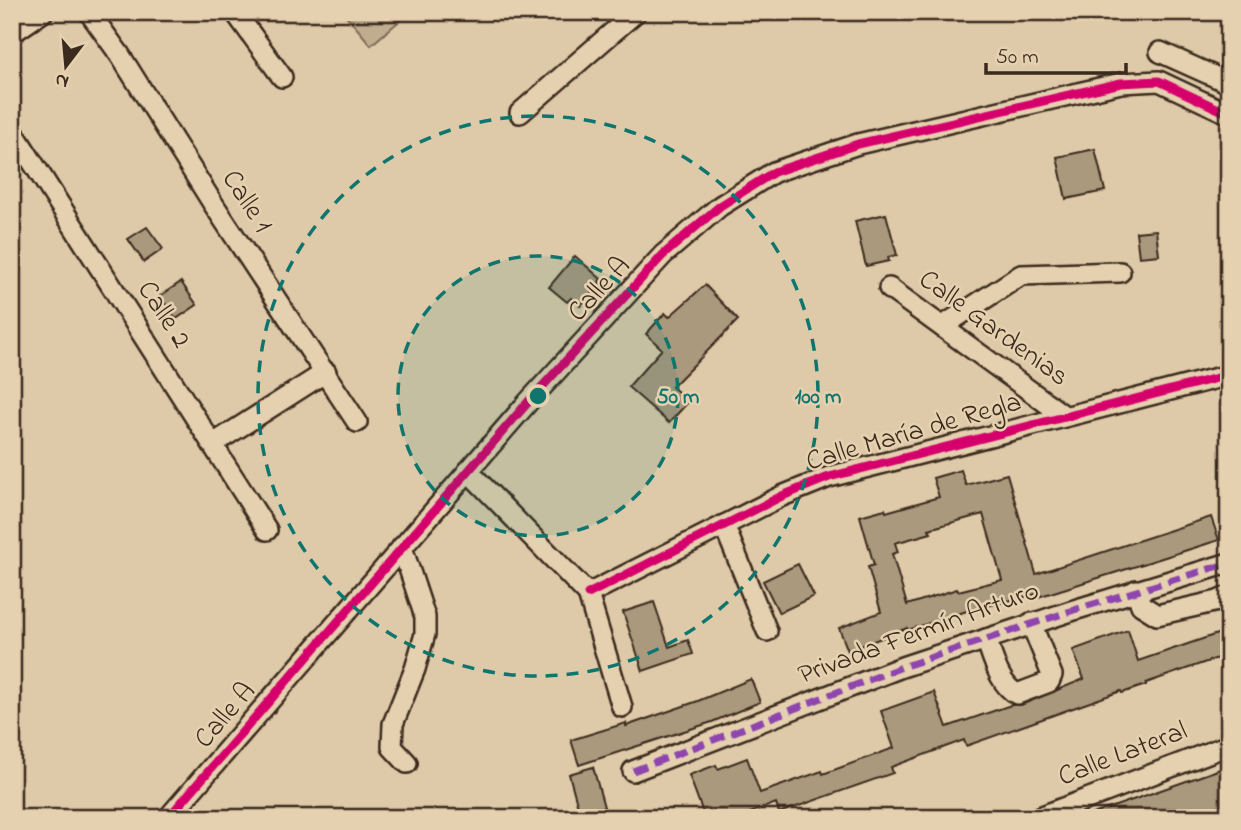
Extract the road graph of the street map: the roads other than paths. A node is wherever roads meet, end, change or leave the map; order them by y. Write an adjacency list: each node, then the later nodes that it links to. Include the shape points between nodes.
1 (43, 12): 5 (street)
2 (89, 12): 15 (street, Calle 1)
3 (235, 12): 7 (street)
4 (636, 12): 9 (street)
5 (12, 33)
6 (1160, 51): 8 (street)
7 (282, 77)
8 (1229, 83)
9 (520, 113)
10 (1229, 114): 20 (street, Calle A, via 1159,80 1121,83 858,144 774,172 719,206 663,256)
11 (12, 130): 19 (street, Calle 2)
12 (1120, 272): 14 (street, via 1021,275)
13 (889, 288): 14 (street, Calle Gardenias)
14 (943, 326): 17 (street, Calle Gardenias)
15 (326, 372): 18 (street, Calle 1); 19 (street)
16 (1229, 375): 17 (street, Calle María de Regla)
17 (1063, 415): 21 (street, Calle María de Regla, via 829,477)
18 (357, 422)
19 (213, 444): 22 (street, Calle 2)
20 (468, 471): 23 (street, Calle A); 26 (street)
21 (724, 525): 26 (street, Calle María de Regla); 29 (street)
22 (267, 530)
23 (402, 547): 33 (street, via 426,625 391,734 392,747); 35 (street, Calle A)
24 (1229, 563): 25 (street, Privada Fermín Arturo)
25 (1136, 590): 27 (street, via 1141,606 1157,615); 28 (street, Privada Fermín Arturo)
26 (588, 594): 31 (street)
27 (1229, 596)
28 (1031, 623): 30 (street, Privada Fermín Arturo); 30 (street, via 1052,675 1049,682 1025,692 1011,691)
29 (767, 631)
30 (986, 639): 34 (street, Privada Fermín Arturo)
31 (622, 708)
32 (1229, 745): 36 (street, Calle Lateral)
33 (407, 763)
34 (633, 771)
35 (168, 818)
36 (1037, 818)

